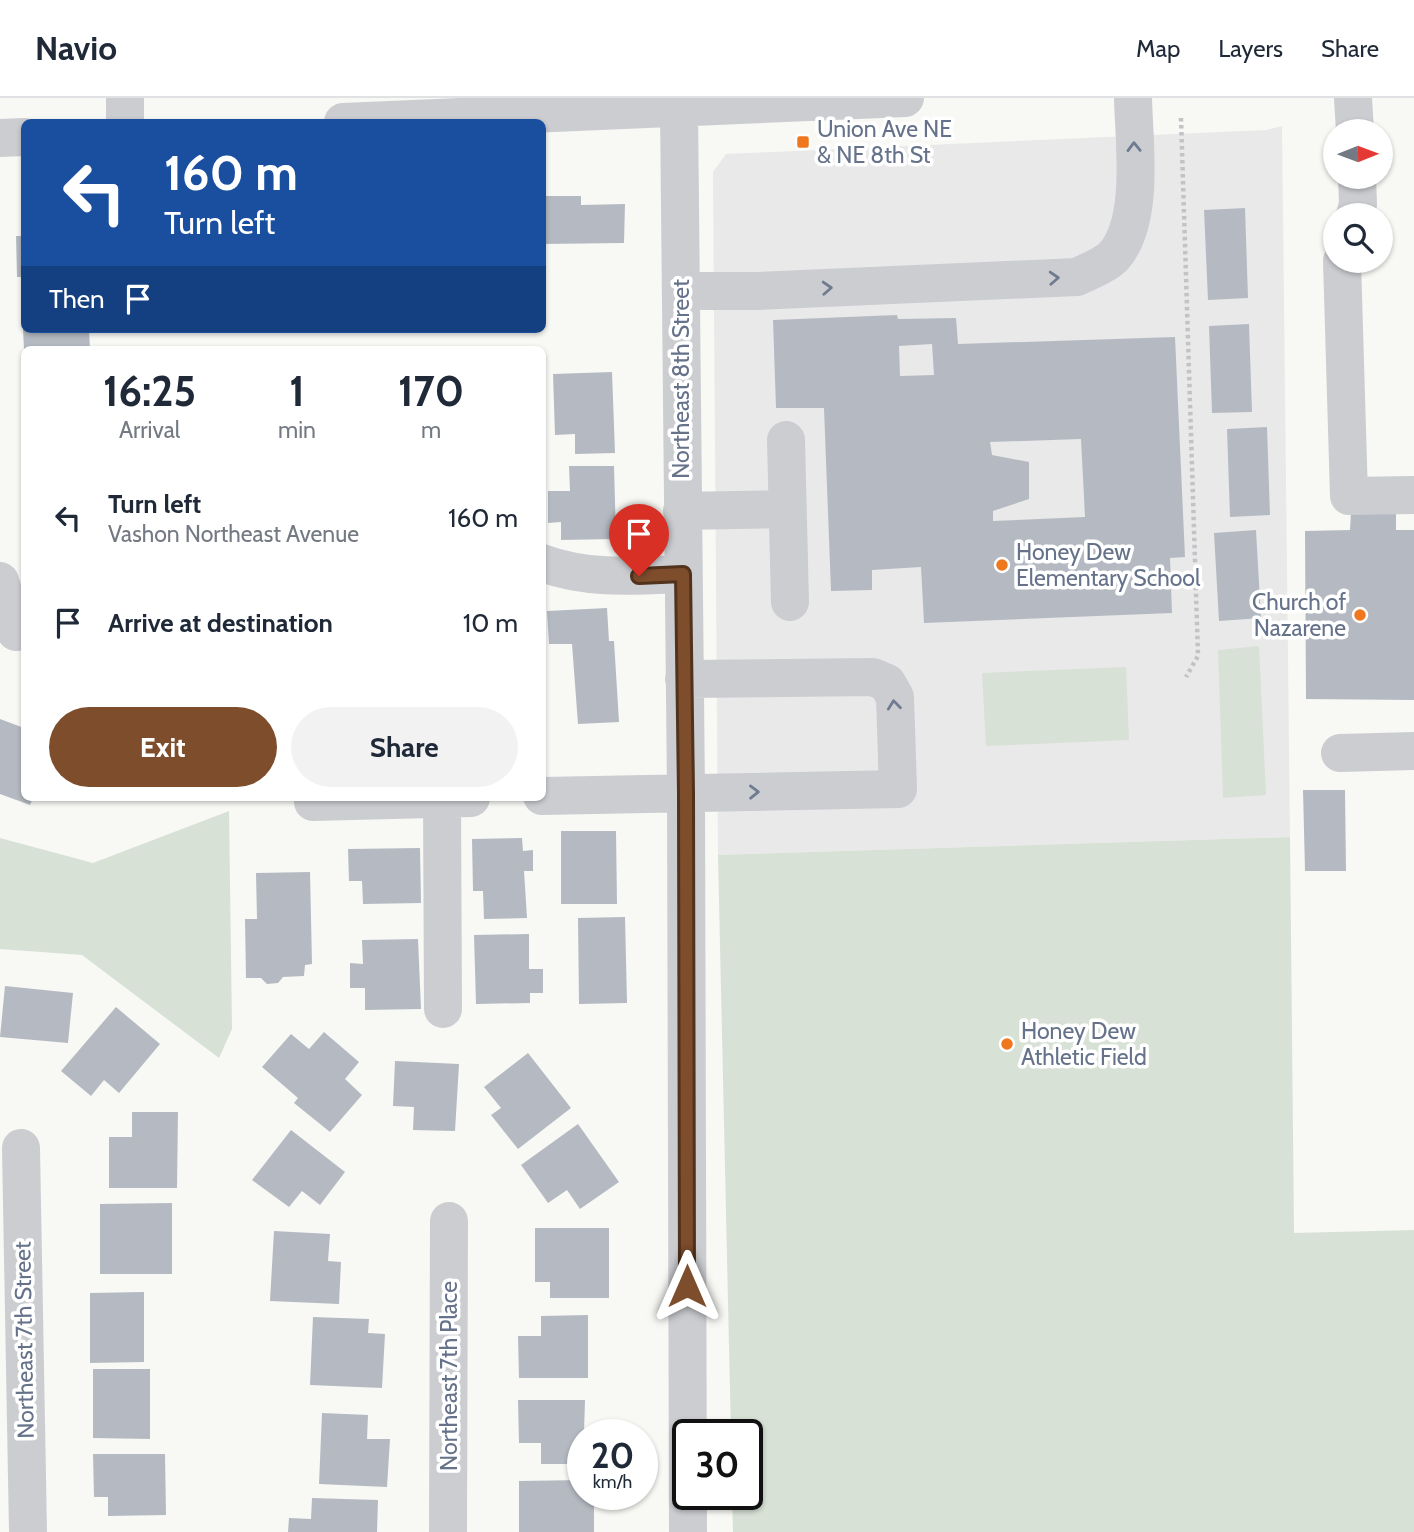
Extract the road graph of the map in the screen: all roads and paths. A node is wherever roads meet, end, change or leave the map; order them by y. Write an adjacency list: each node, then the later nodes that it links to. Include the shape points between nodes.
1 (125, 98): 9 (street)
2 (905, 98): 5 (street)
3 (1133, 98): 15 (street, one-way to 3, via 1077,277 1113,257 1123,243 1135,196)
4 (1353, 98): 11 (street)
5 (823, 100): 7 (street)
6 (495, 106): 7 (street); 10 (street)
7 (679, 108): 15 (street, Northeast 8th Street)
8 (1181, 118): 25 (path, via 1198,656)
9 (125, 119)
10 (372, 119)
11 (1354, 119)
12 (21, 137): 13 (street)
13 (0, 138)
14 (1342, 273): 17 (street, via 1349,496)
15 (681, 291): 19 (street, Northeast 8th Street)
16 (786, 440): 18 (street)
17 (1414, 495)
18 (787, 509): 19 (street); 23 (street)
19 (682, 511): 21 (street, Northeast 8th Street)
20 (546, 564): 21 (street, via 588,575)
21 (683, 574): 26 (street, Northeast 8th Street)
22 (0, 581): 24 (street)
23 (790, 602)
24 (16, 632)
25 (1186, 677)
26 (684, 679): 29 (street, Northeast 8th Street); 29 (street, one-way to 26, via 898,789 895,697 887,683 873,677)
27 (1414, 751): 28 (street)
28 (1340, 754)
29 (686, 793): 30 (street); 37 (street, Northeast 8th Street)
30 (546, 796)
31 (442, 801): 32 (street)
32 (443, 1009)
33 (21, 1148): 35 (street, Northeast 7th Street)
34 (449, 1221): 36 (street, Northeast 7th Place)
35 (28, 1532)
36 (448, 1532)
37 (688, 1532)

